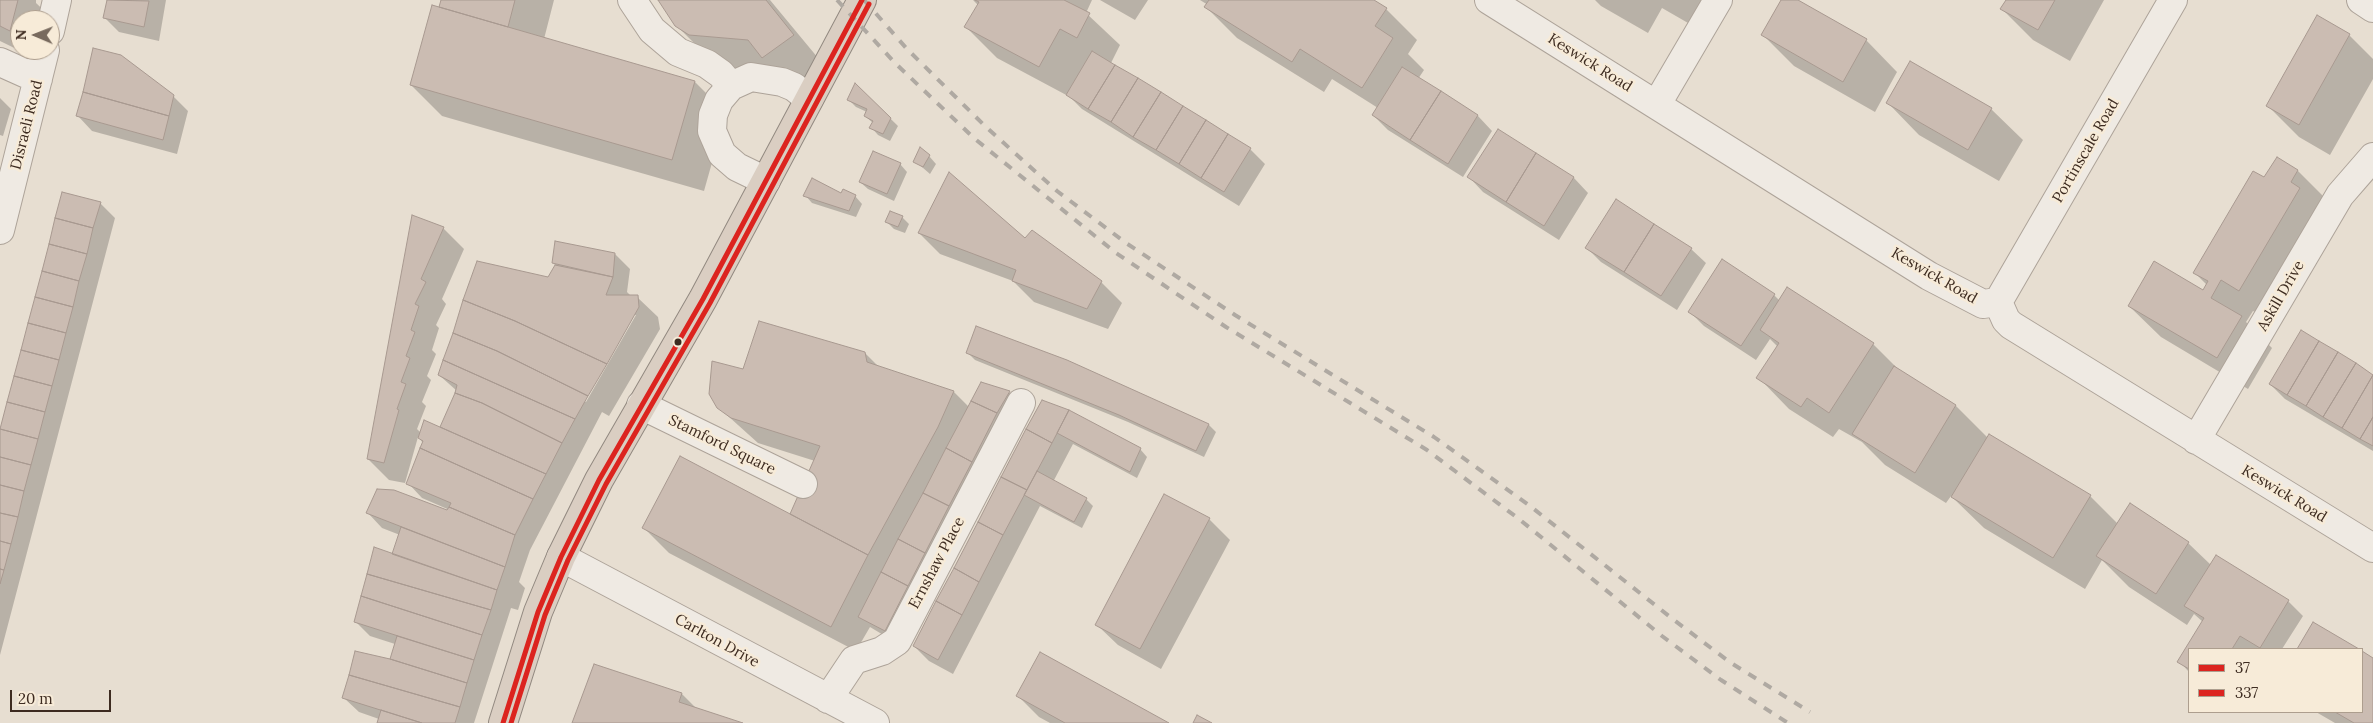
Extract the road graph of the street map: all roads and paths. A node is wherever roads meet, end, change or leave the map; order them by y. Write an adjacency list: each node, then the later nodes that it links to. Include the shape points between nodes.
1 (632, 0): 11 (street, via 652,30 678,52 707,64)
2 (862, 0): 12 (highway)
3 (1489, 0): 13 (street, Keswick Road)
4 (1718, 0): 13 (street)
5 (2173, 0): 17 (street, Portinscale Road)
6 (2362, 0): 7 (street)
7 (2373, 8)
8 (43, 60): 10 (street, Disraeli Road)
9 (0, 62): 10 (street)
10 (38, 79): 16 (street, Disraeli Road)
11 (731, 86): 12 (street, via 751,77 767,78 794,87); 15 (street, via 719,100 712,131 722,154 737,167)
12 (809, 100): 15 (highway)
13 (1657, 104): 17 (street, Keswick Road, via 1929,276 1984,304)
14 (2373, 156): 20 (street, Askill Drive, via 2340,195)
15 (766, 181): 19 (highway)
16 (0, 230)
17 (1998, 302): 20 (street, Keswick Road, via 2011,325)
18 (1021, 403): 24 (street, Ernshaw Place, via 897,641 882,651 854,660)
19 (641, 405): 21 (street, Stamford Square); 23 (highway, via 606,465)
20 (2196, 440): 22 (street, Keswick Road)
21 (803, 484)
22 (2373, 548)
23 (560, 557): 24 (street, Carlton Drive); 25 (highway, via 538,612)
24 (828, 699): 26 (street, Carlton Drive)
25 (503, 723)
26 (875, 723)

